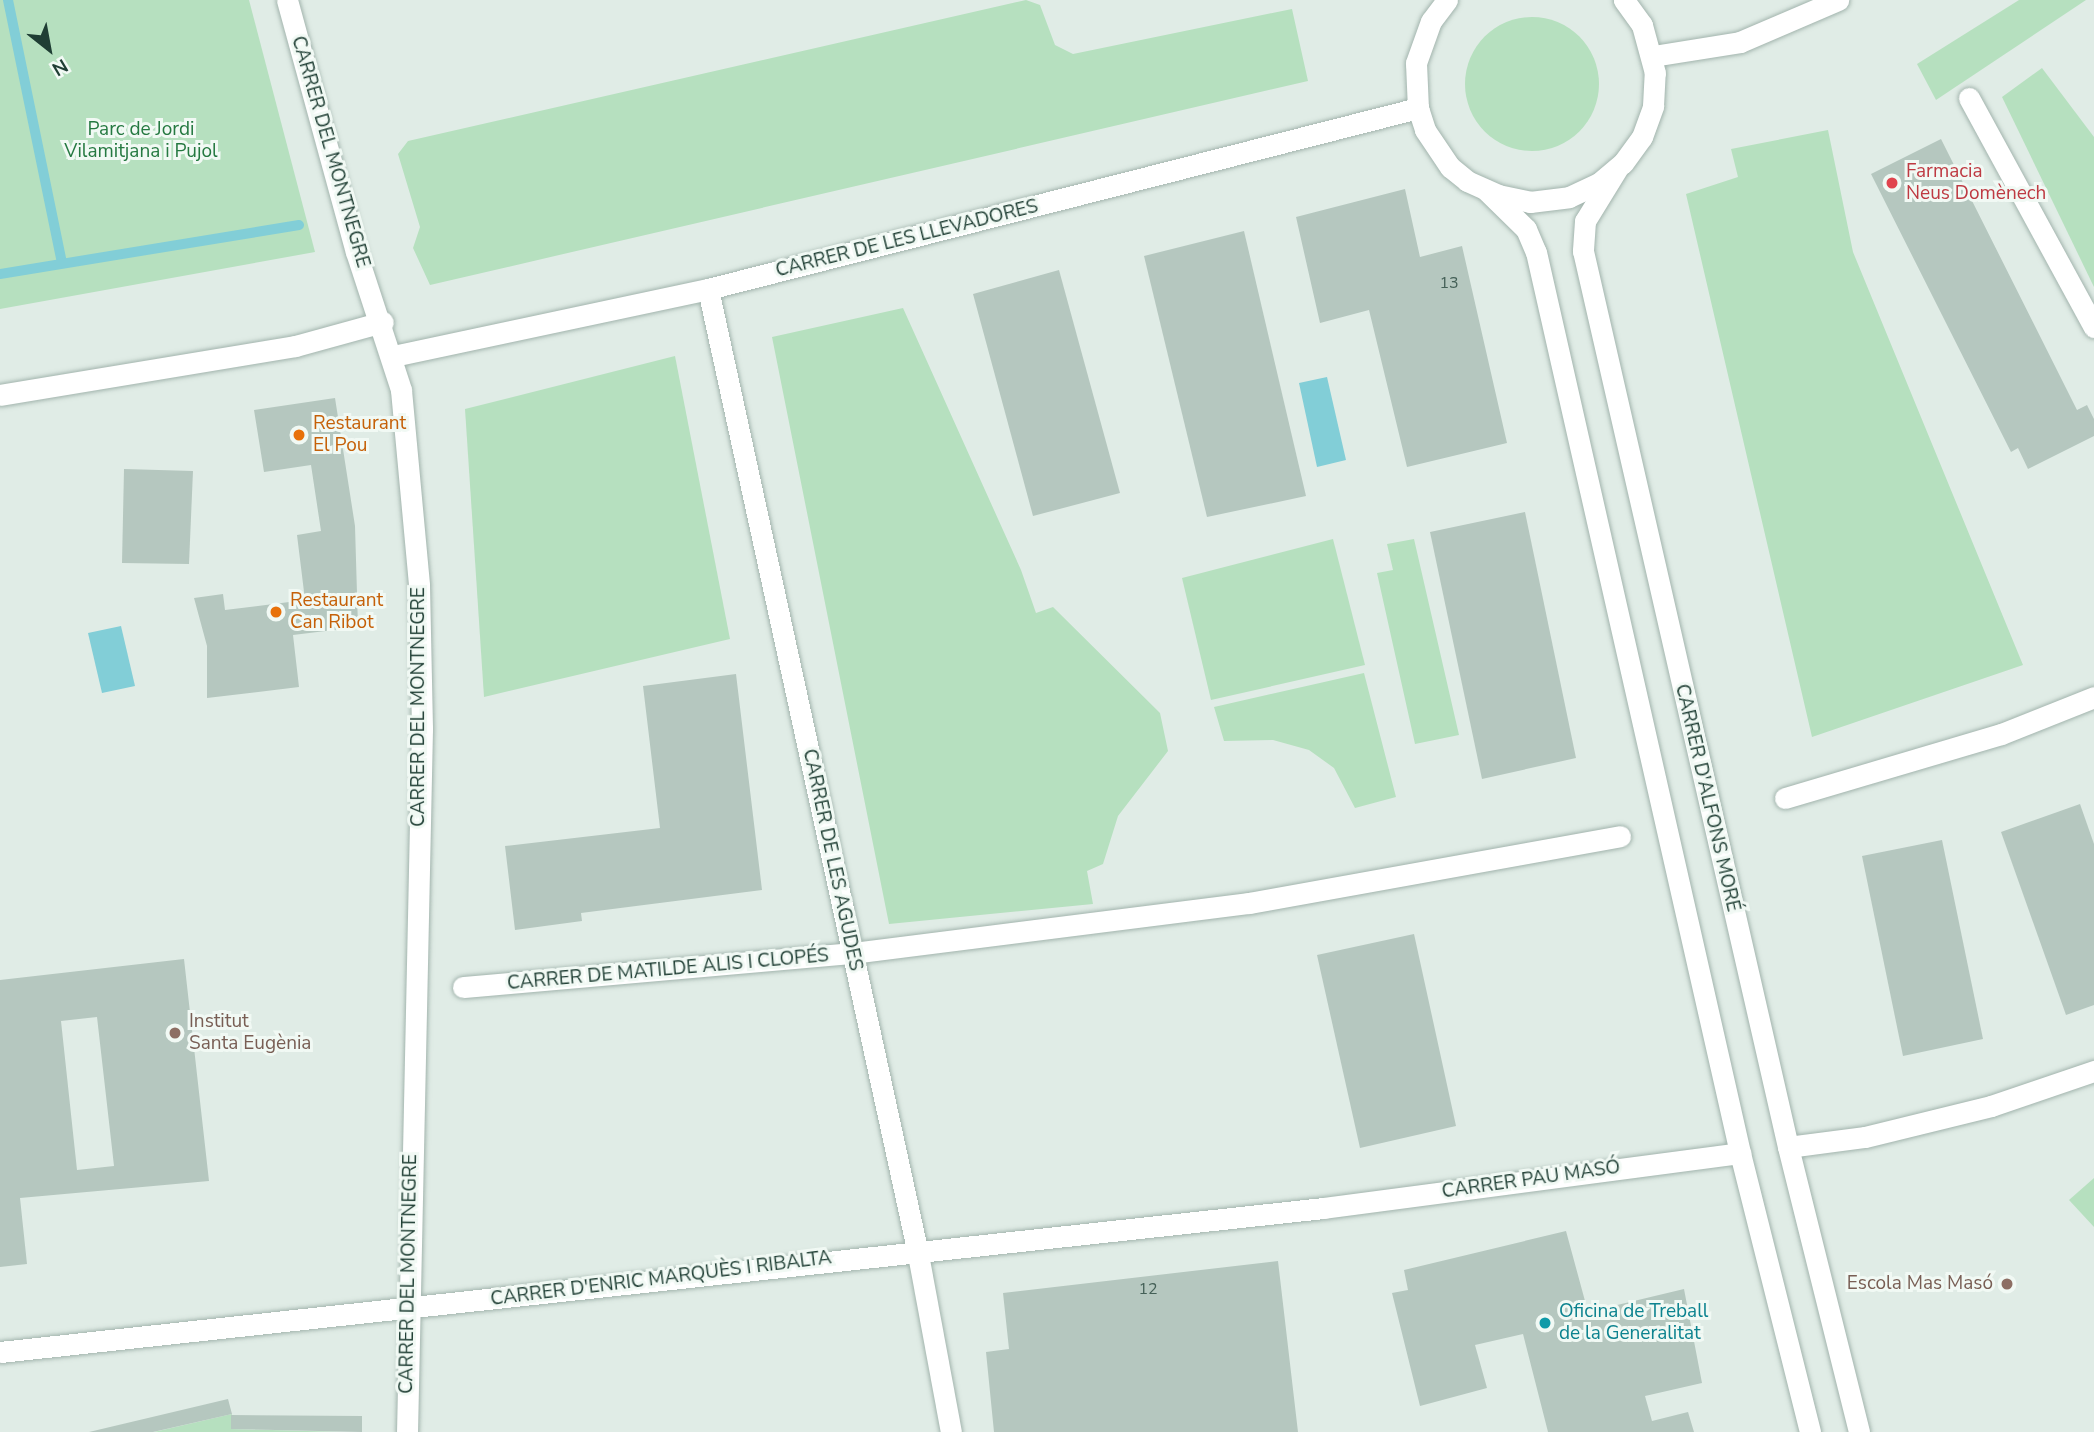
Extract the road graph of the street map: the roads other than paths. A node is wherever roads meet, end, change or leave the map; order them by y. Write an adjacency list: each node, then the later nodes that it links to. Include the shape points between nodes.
1 (287, 0): 11 (street, CARRER DEL MONTNEGRE, via 356,252)
2 (1623, 0): 5 (street, CARRER D'ALFONS MORÉ, via 1642,25)
3 (1838, 0): 5 (street, via 1740,42)
4 (1444, 3): 7 (street, via 1422,42 1416,64)
5 (1653, 56): 8 (street, CARRER D'ALFONS MORÉ, via 1655,89 1648,121)
6 (1969, 98): 12 (street)
7 (1418, 108): 9 (street, via 1424,130 1450,167); 10 (street, CARRER DE LES LLEVADORES)
8 (1617, 169): 9 (street, via 1584,191 1553,201 1508,198); 21 (street, CARRER D'ALFONS MORÉ, via 1585,221 1583,251)
9 (1486, 190): 22 (street, via 1526,229 1536,252)
10 (708, 289): 13 (street, CARRER DE LES LLEVADORES); 18 (street, CARRER DE LES AGUDES)
11 (383, 323): 13 (street, CARRER DEL MONTNEGRE); 14 (street, via 295,345)
12 (2094, 327)
13 (393, 356): 25 (street, CARRER DEL MONTNEGRE, via 401,390 419,585 422,729)
14 (0, 396)
15 (2094, 697): 16 (street, via 2001,734)
16 (1784, 798)
17 (1620, 836): 18 (street, CARRER DE MATILDE ALIS I CLOPÉS, via 1249,903)
18 (852, 953): 19 (street, CARRER DE MATILDE ALIS I CLOPÉS); 24 (street, CARRER DE LES AGUDES)
19 (463, 988)
20 (2094, 1071): 21 (street, via 1991,1106 1865,1138)
21 (1788, 1147): 30 (street, CARRER D'ALFONS MORÉ)
22 (1740, 1153): 23 (street, CARRER PAU MASÓ); 29 (street)
23 (1323, 1208): 24 (street, CARRER D'ENRIC MARQUÈS I RIBALTA)
24 (917, 1249): 25 (street, CARRER D'ENRIC MARQUÈS I RIBALTA); 28 (street, CARRER DE LES AGUDES)
25 (409, 1308): 26 (street, CARRER D'ENRIC MARQUÈS I RIBALTA); 27 (street, CARRER DEL MONTNEGRE)
26 (0, 1352)
27 (407, 1432)
28 (951, 1432)
29 (1810, 1432)
30 (1859, 1432)

